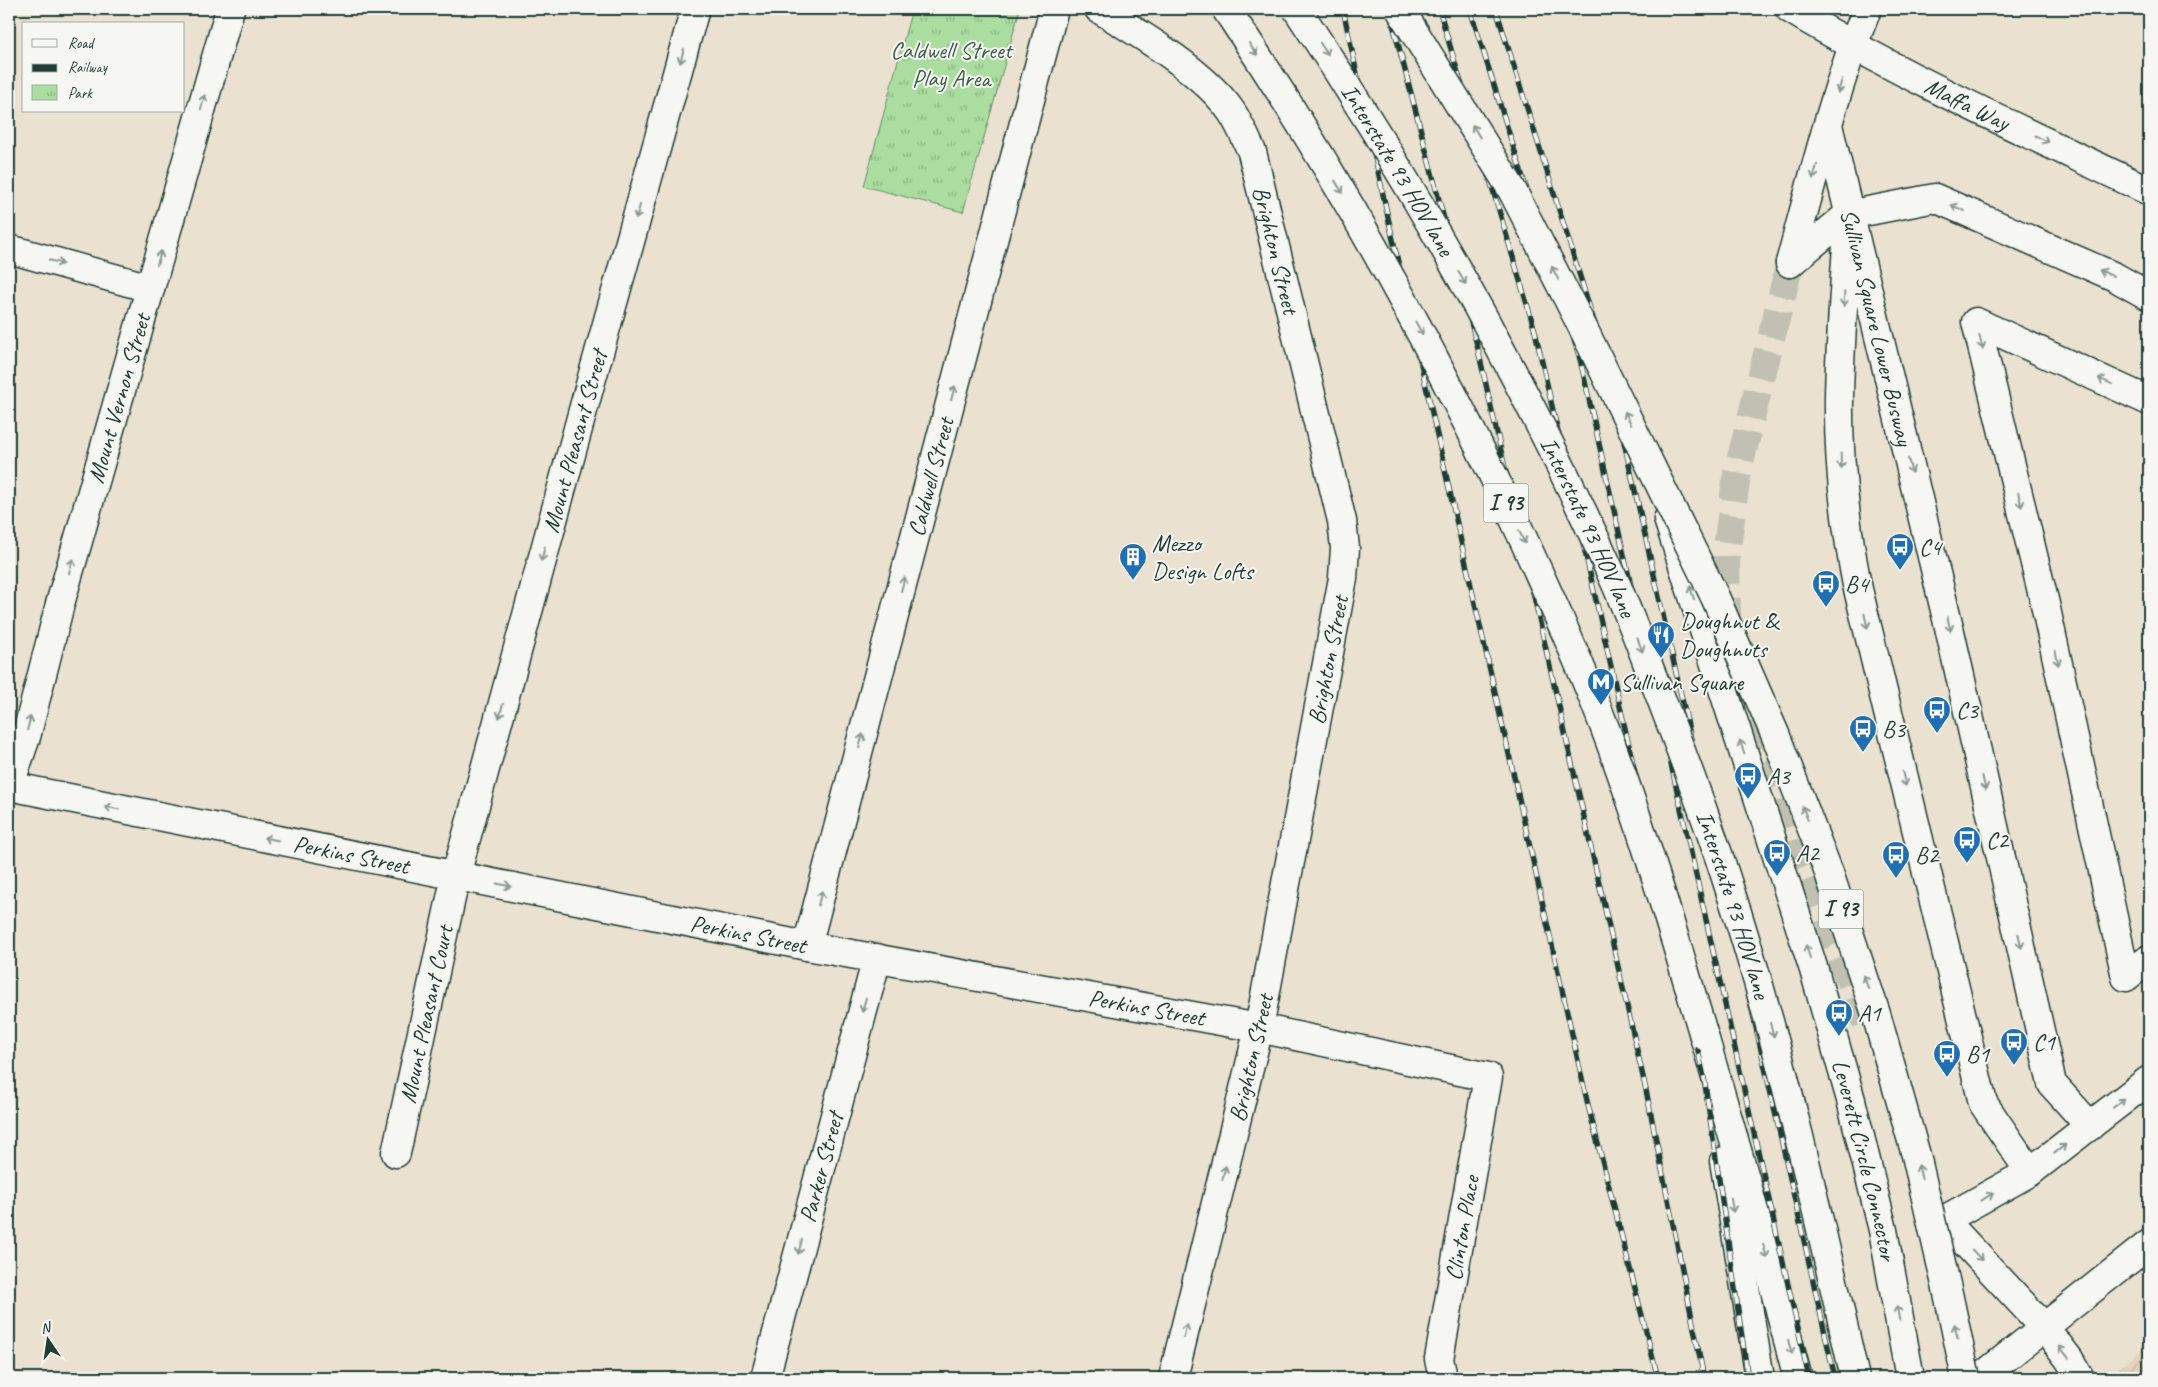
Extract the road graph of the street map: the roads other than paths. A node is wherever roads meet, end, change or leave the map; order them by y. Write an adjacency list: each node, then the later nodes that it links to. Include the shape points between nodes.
1 (230, 9): 15 (main road, Mount Vernon Street, one-way to 1)
2 (695, 9): 20 (main road, Mount Pleasant Street, one-way to 20)
3 (1054, 9): 21 (main road, Caldwell Street, one-way to 3)
4 (1100, 9): 24 (main road, Brighton Street, via 1146,38 1208,85 1232,112 1252,152 1342,521 1345,548 1343,578)
5 (1226, 9): 25 (main road, I 93, one-way to 25, bridge, via 1352,207 1426,341 1556,608 1616,757 1662,894)
6 (1297, 9): 38 (main road, Interstate 93 HOV lane / I 93, one-way to 38, bridge, via 1402,176 1482,312 1617,586 1720,859 1771,1023 1808,1168)
7 (1400, 9): 18 (main road, I 93, one-way to 7, bridge, via 1511,188)
8 (1790, 9): 10 (main road, Maffa Way)
9 (1867, 9): 10 (main road)
10 (1852, 46): 11 (main road, one-way to 11); 12 (main road, Maffa Way, one-way to 12)
11 (1828, 125): 13 (main road); 13 (main road, one-way to 13, via 1790,263)
12 (2149, 191)
13 (1848, 215): 16 (main road, one-way to 13, via 2114,277 1935,198); 28 (main road, Sullivan Square Lower Busway, one-way to 28, via 1949,627 2052,1084); 30 (main road, Sullivan Square Lower Busway, one-way to 30, via 1839,397 1847,534 1983,1103)
14 (9, 249): 15 (main road, one-way to 15)
15 (150, 288): 19 (main road, Mount Vernon Street, one-way to 15, via 26,737 60,604)
16 (2149, 296)
17 (2149, 401): 23 (main road, one-way to 23, via 1976,322 2045,604 2126,977)
18 (1649, 462): 39 (main road, Leverett Circle Connector, one-way to 18, bridge, via 1883,1230 1814,970); 40 (main road, I 93, one-way to 18, bridge, via 1916,1155 1876,1014 1829,873 1775,734 1723,615)
19 (9, 787): 20 (main road, Perkins Street, one-way to 19)
20 (456, 875): 21 (main road, Perkins Street, one-way to 21); 29 (main road, Mount Pleasant Court)
21 (807, 946): 22 (main road, Perkins Street)
22 (877, 958): 24 (main road, Perkins Street); 33 (main road, Parker Street, one-way to 33)
23 (2149, 959)
24 (1259, 1028): 26 (main road, Perkins Street); 34 (main road, Brighton Street, one-way to 24)
25 (1704, 1036): 36 (main road, one-way to 36); 37 (main road, I 93, one-way to 37)
26 (1488, 1078): 35 (main road, Clinton Place, via 1439,1359)
27 (2149, 1080): 28 (main road, one-way to 27)
28 (2090, 1126): 30 (main road, one-way to 28)
29 (396, 1153)
30 (2030, 1172): 32 (main road, via 1944,1220)
31 (2149, 1244): 32 (main road)
32 (2045, 1328): 41 (main road); 42 (main road, one-way to 32)
33 (765, 1378)
34 (1173, 1378)
35 (1443, 1378)
36 (1760, 1378)
37 (1798, 1378)
38 (1855, 1378)
39 (1910, 1378)
40 (1966, 1378)
41 (1980, 1378)
42 (2080, 1378)

